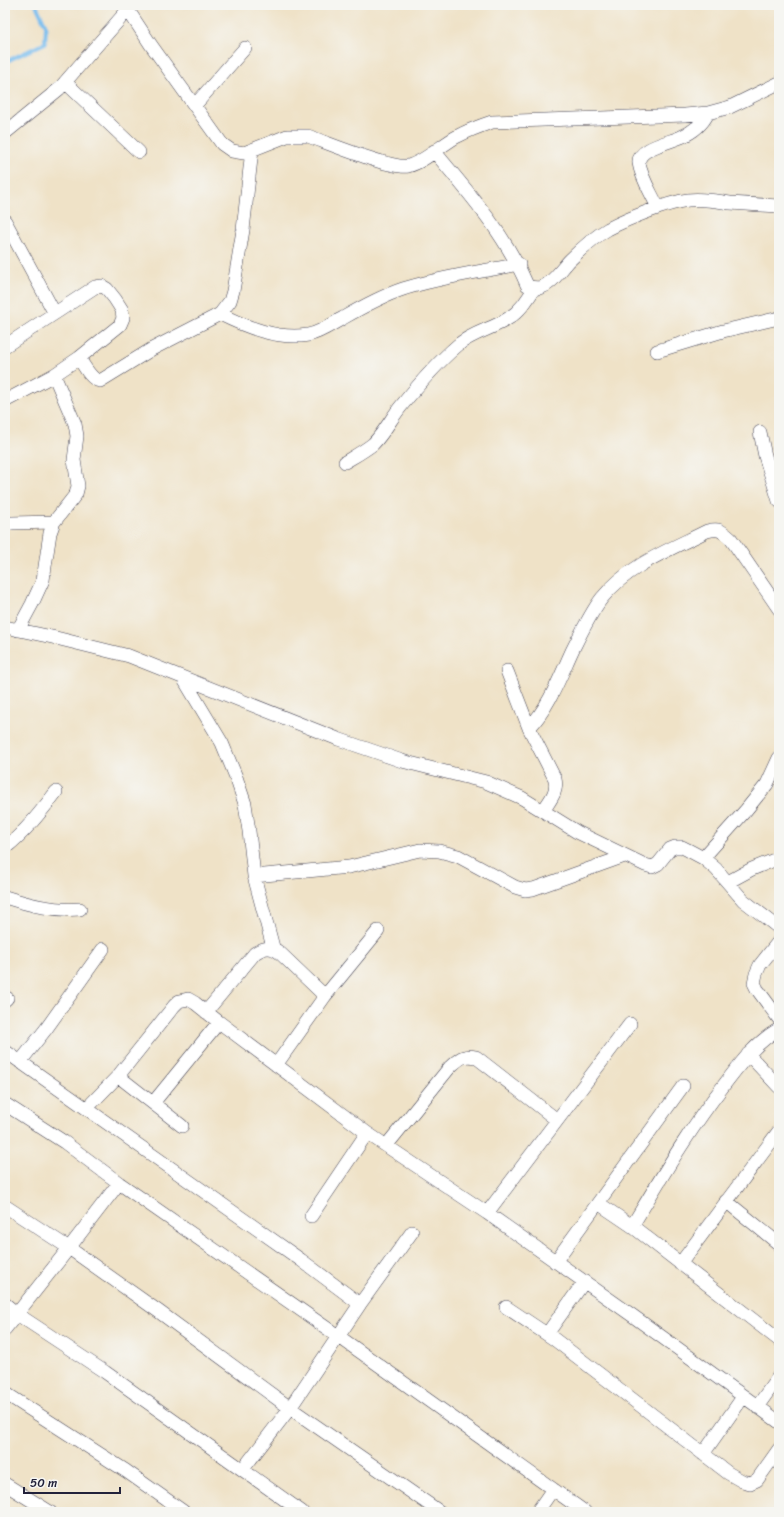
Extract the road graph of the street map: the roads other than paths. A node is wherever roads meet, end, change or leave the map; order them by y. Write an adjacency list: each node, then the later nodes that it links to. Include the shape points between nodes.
1 (130, 7): 3 (street); 5 (street, via 151,45)
2 (245, 48): 5 (street)
3 (65, 82): 7 (street, via 39,107); 10 (street)
4 (779, 83): 6 (street, via 730,107)
5 (195, 105): 8 (street, via 222,144 232,151 244,153)
6 (708, 113): 9 (street, via 492,122 458,136); 12 (street, via 703,123 682,137 641,154 638,161 641,171)
7 (5, 133)
8 (252, 150): 9 (street, via 287,136 299,135 391,165 407,166); 17 (street, via 244,230 233,291 230,301)
9 (434, 151): 14 (street, via 499,233)
10 (139, 152)
11 (779, 206): 12 (street, via 688,200)
12 (658, 208): 15 (street, via 608,229 543,287)
13 (5, 221): 16 (street)
14 (519, 264): 15 (street, via 527,285); 17 (street, via 401,289 308,335 292,336 263,332)
15 (534, 289): 25 (street, via 526,303 508,319 472,335 437,364 374,443)
16 (54, 312): 19 (street); 21 (street, via 95,287 102,286 108,289 122,310 123,318 120,324)
17 (220, 314): 21 (street, via 152,349 100,382 91,376)
18 (779, 318): 20 (street)
19 (5, 346)
20 (657, 351)
21 (79, 358): 22 (street)
22 (54, 375): 23 (street); 27 (street, via 75,424 77,436 74,460 78,486 76,494)
23 (5, 401)
24 (760, 432): 26 (street)
25 (345, 462)
26 (779, 501)
27 (54, 522): 28 (street); 31 (street, via 43,580)
28 (5, 524)
29 (779, 609): 34 (street, via 730,539 722,531 707,531 637,567 619,580 601,599 543,711)
30 (5, 627): 31 (street)
31 (18, 630): 33 (street, via 129,656)
32 (507, 671): 34 (street)
33 (183, 678): 37 (street, via 338,739 402,761 486,782 522,798); 42 (street, via 222,743 236,777 245,804)
34 (529, 728): 37 (street, via 555,779 555,792)
35 (779, 758): 40 (street, via 767,784)
36 (56, 792): 38 (street, via 39,816)
37 (543, 811): 39 (street)
38 (5, 848)
39 (625, 856): 40 (street, via 652,867 658,864 670,849 682,847); 42 (street, via 525,890 458,856 420,850 349,867)
40 (703, 858): 43 (street)
41 (779, 858): 43 (street)
42 (254, 876): 49 (street)
43 (728, 882): 46 (street, via 744,900)
44 (5, 896): 45 (street, via 45,908)
45 (80, 910)
46 (779, 928)
47 (378, 931): 51 (street)
48 (779, 941): 53 (street, via 760,965 754,983)
49 (273, 947): 51 (street); 52 (street, via 263,948 255,953)
50 (103, 949): 59 (street)
51 (325, 996): 60 (street)
52 (206, 1012): 54 (street); 61 (street, via 188,999 179,1001)
53 (779, 1019)
54 (219, 1022): 60 (street); 64 (street)
55 (630, 1024): 67 (street)
56 (779, 1029): 58 (street, via 759,1042)
57 (5, 1052): 59 (street)
58 (748, 1054): 63 (street); 78 (street, via 702,1113)
59 (20, 1062): 66 (street)
60 (276, 1065): 70 (street)
61 (118, 1076): 64 (street); 66 (street)
62 (683, 1086): 74 (street)
63 (779, 1087)
64 (153, 1103): 68 (street)
65 (5, 1104): 72 (street, via 64,1142)
66 (87, 1108): 86 (street)
67 (557, 1120): 71 (street, via 476,1057 468,1055 460,1057 450,1067); 76 (street)
68 (182, 1126)
69 (779, 1131): 73 (street)
70 (367, 1133): 71 (street); 77 (street)
71 (386, 1146): 76 (street)
72 (118, 1183): 81 (street); 91 (street)
73 (726, 1201): 80 (street); 83 (street)
74 (598, 1203): 78 (street); 82 (street)
75 (5, 1206): 81 (street)
76 (487, 1213): 82 (street)
77 (311, 1216)
78 (632, 1226): 83 (street)
79 (412, 1232): 86 (street)
80 (779, 1244)
81 (69, 1248): 88 (street); 97 (street)
82 (554, 1262): 84 (street)
83 (680, 1264): 92 (street)
84 (584, 1282): 90 (street); 95 (street)
85 (5, 1304): 88 (street)
86 (360, 1304): 91 (street)
87 (506, 1307): 90 (street)
88 (17, 1314): 89 (street); 101 (street)
89 (5, 1328)
90 (547, 1334): 100 (street)
91 (338, 1336): 97 (street); 103 (street)
92 (779, 1340)
93 (779, 1376): 96 (street)
94 (5, 1393): 105 (street, via 126,1471)
95 (743, 1397): 96 (street); 100 (street)
96 (757, 1406): 98 (street)
97 (290, 1408): 101 (street); 107 (street)
98 (779, 1422)
99 (779, 1450): 100 (street, via 757,1480 750,1483 728,1473)
100 (703, 1454)
101 (243, 1469): 106 (street)
102 (5, 1484): 104 (street)
103 (553, 1489): 108 (street); 109 (street)
104 (50, 1512)
105 (184, 1512)
106 (302, 1512)
107 (440, 1512)
108 (537, 1512)
109 (585, 1512)

